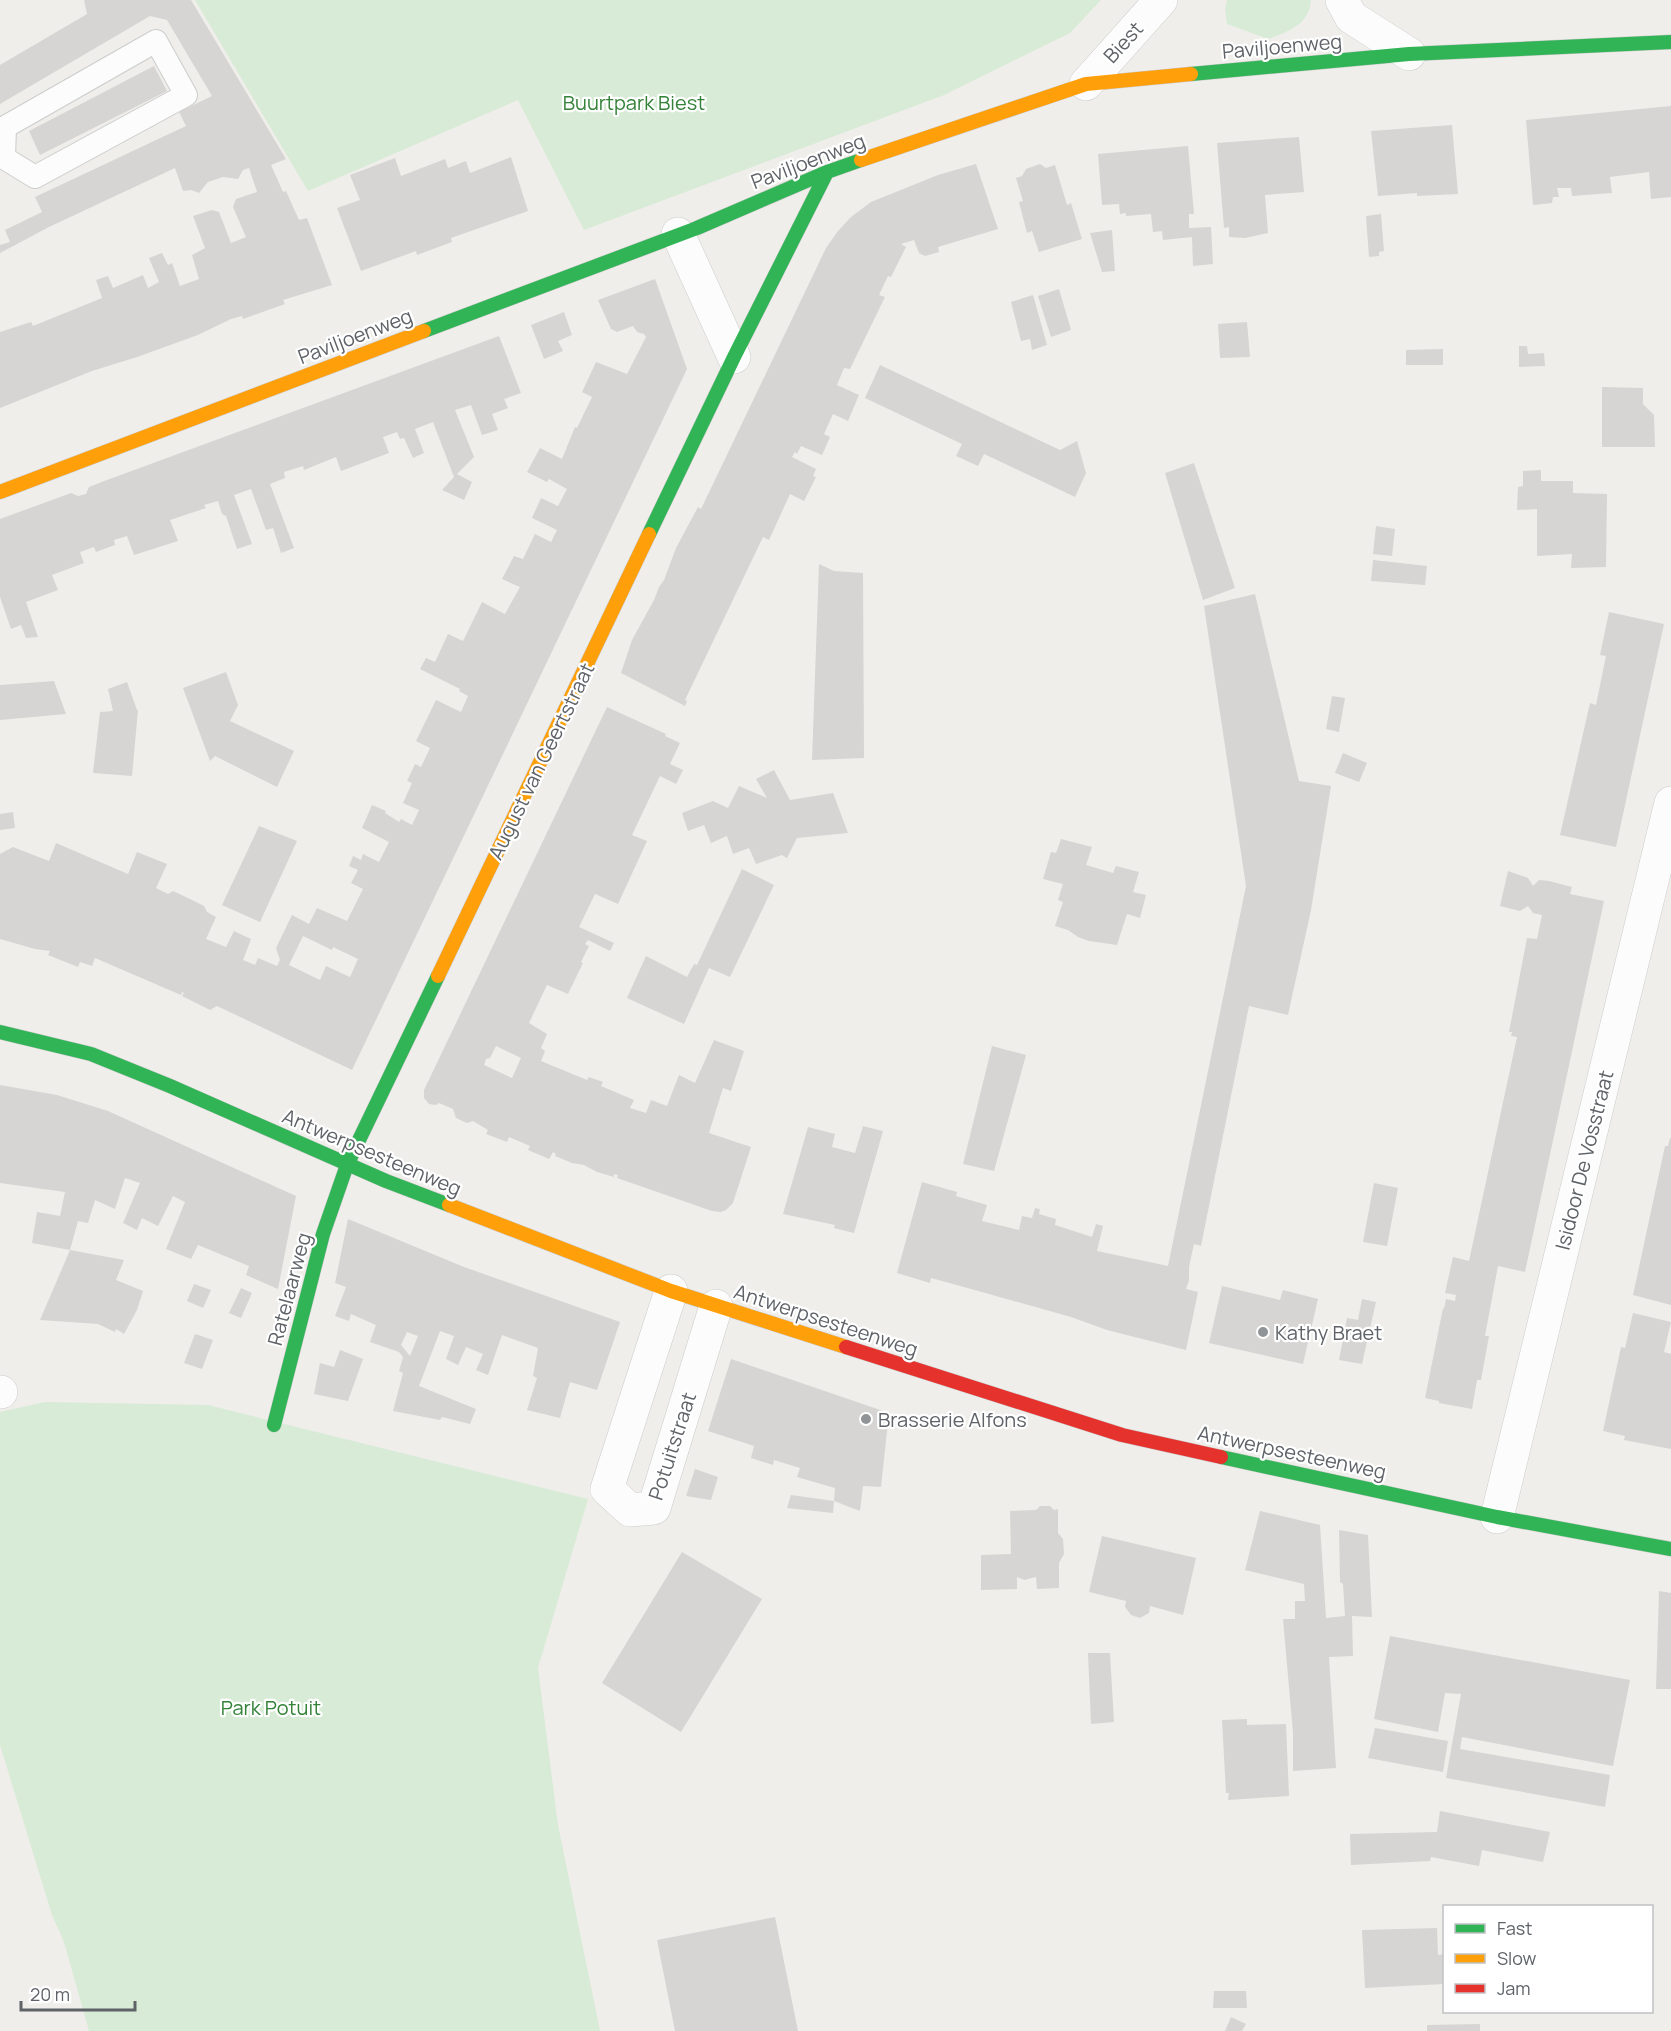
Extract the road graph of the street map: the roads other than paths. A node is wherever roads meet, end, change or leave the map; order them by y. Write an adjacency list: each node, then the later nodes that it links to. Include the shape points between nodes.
1 (1161, 0): 5 (street, Biest)
2 (1342, 0): 4 (street, via 1351,17)
3 (1671, 42): 4 (street, Paviljoenweg)
4 (1409, 54): 5 (street, Paviljoenweg)
5 (1086, 84): 7 (street, Paviljoenweg)
6 (2, 159): 6 (lane, via 35,177 186,94 156,42 5,127)
7 (827, 172): 8 (street, Paviljoenweg); 9 (street, August van Geertstraat)
8 (678, 234): 9 (street); 10 (street, Paviljoenweg)
9 (734, 357): 13 (street, August van Geertstraat)
10 (0, 492)
11 (1671, 804): 17 (street, Isidoor De Vosstraat)
12 (1, 1031): 13 (street, Antwerpsesteenweg, via 92,1054)
13 (347, 1164): 14 (street, Antwerpsesteenweg); 16 (street, Ratelaarweg, via 323,1234)
14 (671, 1291): 15 (street, Antwerpsesteenweg); 15 (street, Potuitstraat, via 607,1489 630,1510 654,1508)
15 (716, 1306): 17 (street, Antwerpsesteenweg, via 1122,1435)
16 (274, 1425)
17 (1497, 1517): 18 (street, Antwerpsesteenweg)
18 (1671, 1549)

